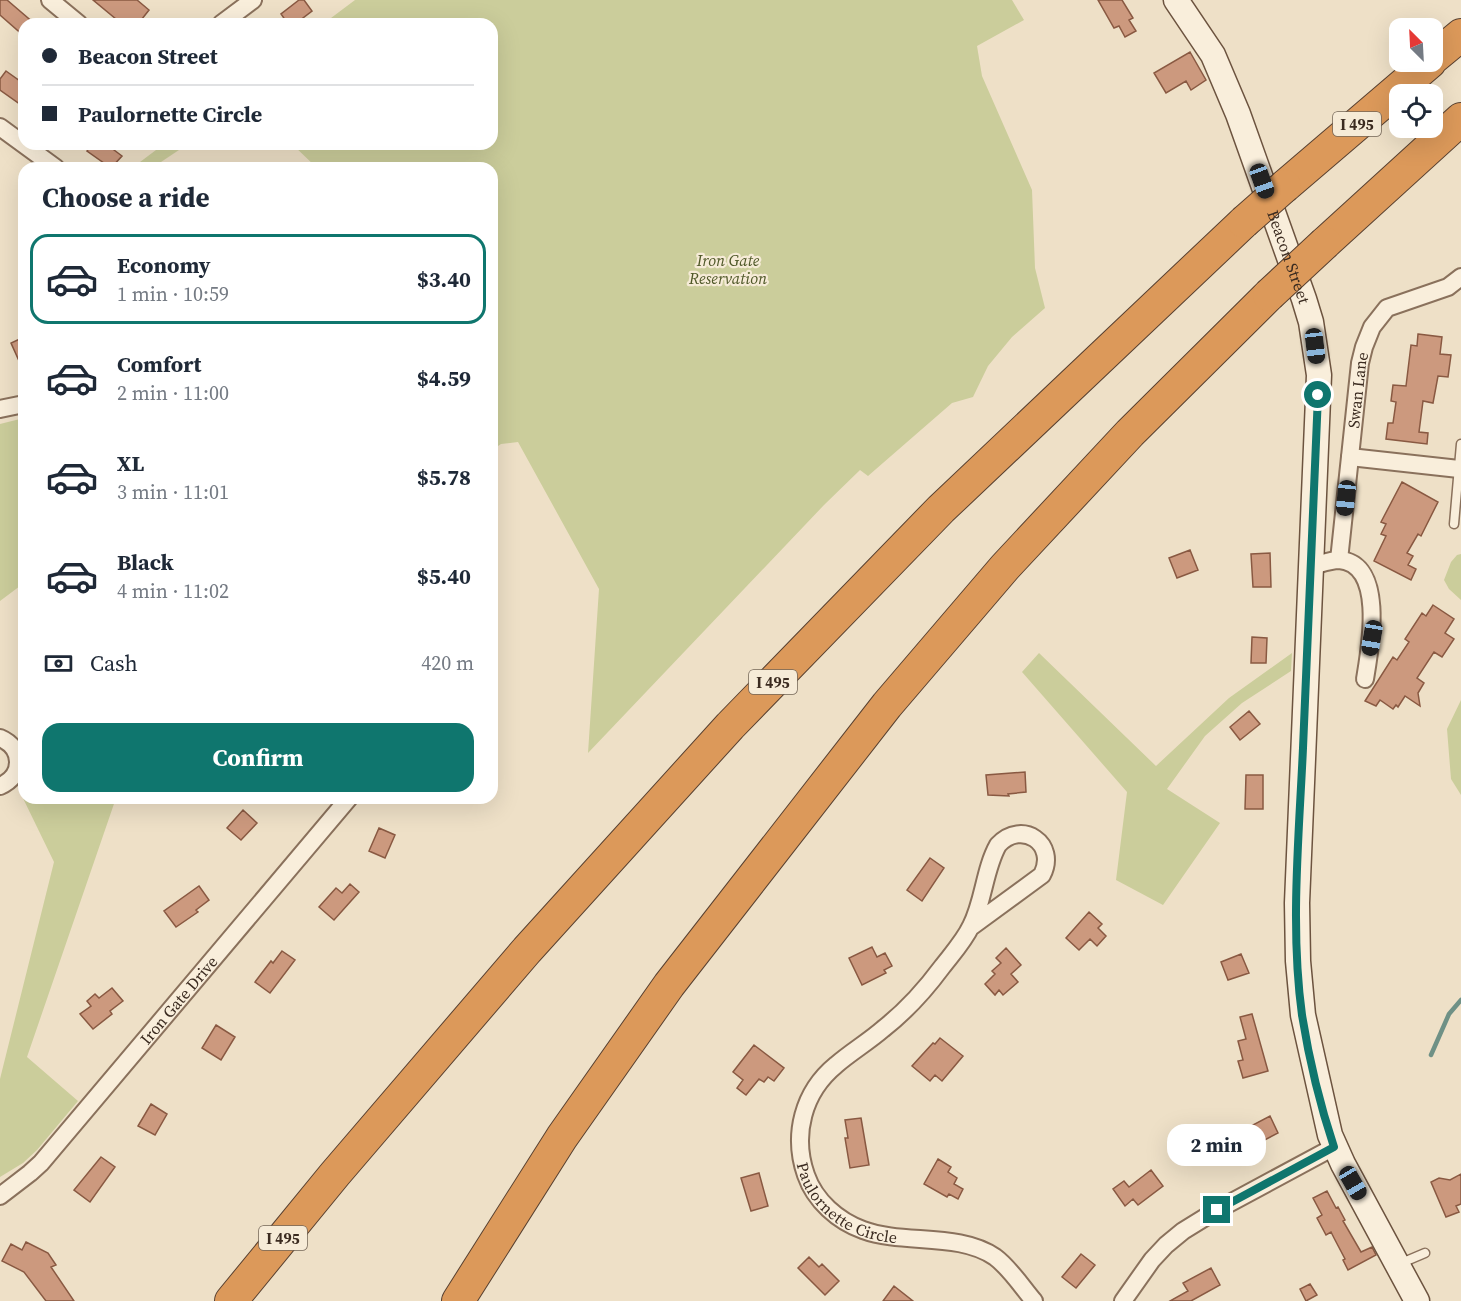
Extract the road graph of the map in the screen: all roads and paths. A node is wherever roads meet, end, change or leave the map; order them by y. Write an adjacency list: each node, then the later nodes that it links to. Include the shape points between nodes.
1 (50, 0): 4 (street)
2 (253, 0): 5 (street)
3 (1176, 0): 22 (main road, Beacon Street, via 1213,55 1238,114 1311,322 1319,375)
4 (72, 18)
5 (229, 18)
6 (1461, 34): 7 (highway, I 495)
7 (1443, 50)
8 (1417, 72): 32 (highway, I 495, bridge, via 1244,222 941,508 730,726 527,950)
9 (1461, 119): 33 (highway, bridge, via 1269,295 1130,433 1005,567 887,705 669,985 562,1137)
10 (0, 127): 11 (street)
11 (18, 140)
12 (31, 150): 13 (street)
13 (48, 162)
14 (1461, 277): 18 (street, Swan Lane, via 1448,287 1387,308 1372,327 1360,363)
15 (18, 405): 16 (street)
16 (0, 409)
17 (1461, 444): 19 (lane)
18 (1350, 457): 19 (street); 21 (street, Swan Lane)
19 (1459, 469): 20 (lane)
20 (1454, 524)
21 (1340, 560): 22 (street); 23 (street, via 1358,567 1366,578 1371,599 1372,638)
22 (1312, 566): 28 (main road, Beacon Street, via 1298,961 1302,1016)
23 (1365, 679)
24 (0, 738): 25 (street, via 11,745 18,759 15,775)
25 (0, 786)
26 (344, 804): 29 (street, Iron Gate Drive, via 41,1162)
27 (971, 927): 27 (street, Paulornette Circle, via 1042,875 1045,852 1035,838 1018,834 998,845); 34 (street, Paulornette Circle, via 919,996 819,1082 802,1118 800,1149 815,1194 850,1225 881,1235 948,1242 982,1251 1004,1265)
28 (1334, 1147): 31 (main road, Beacon Street); 35 (street, via 1183,1231 1152,1260)
29 (0, 1196)
30 (1425, 1253): 31 (lane)
31 (1399, 1265): 36 (main road, Beacon Street)
32 (231, 1301)
33 (458, 1301)
34 (1034, 1301)
35 (1123, 1301)
36 (1418, 1301)

